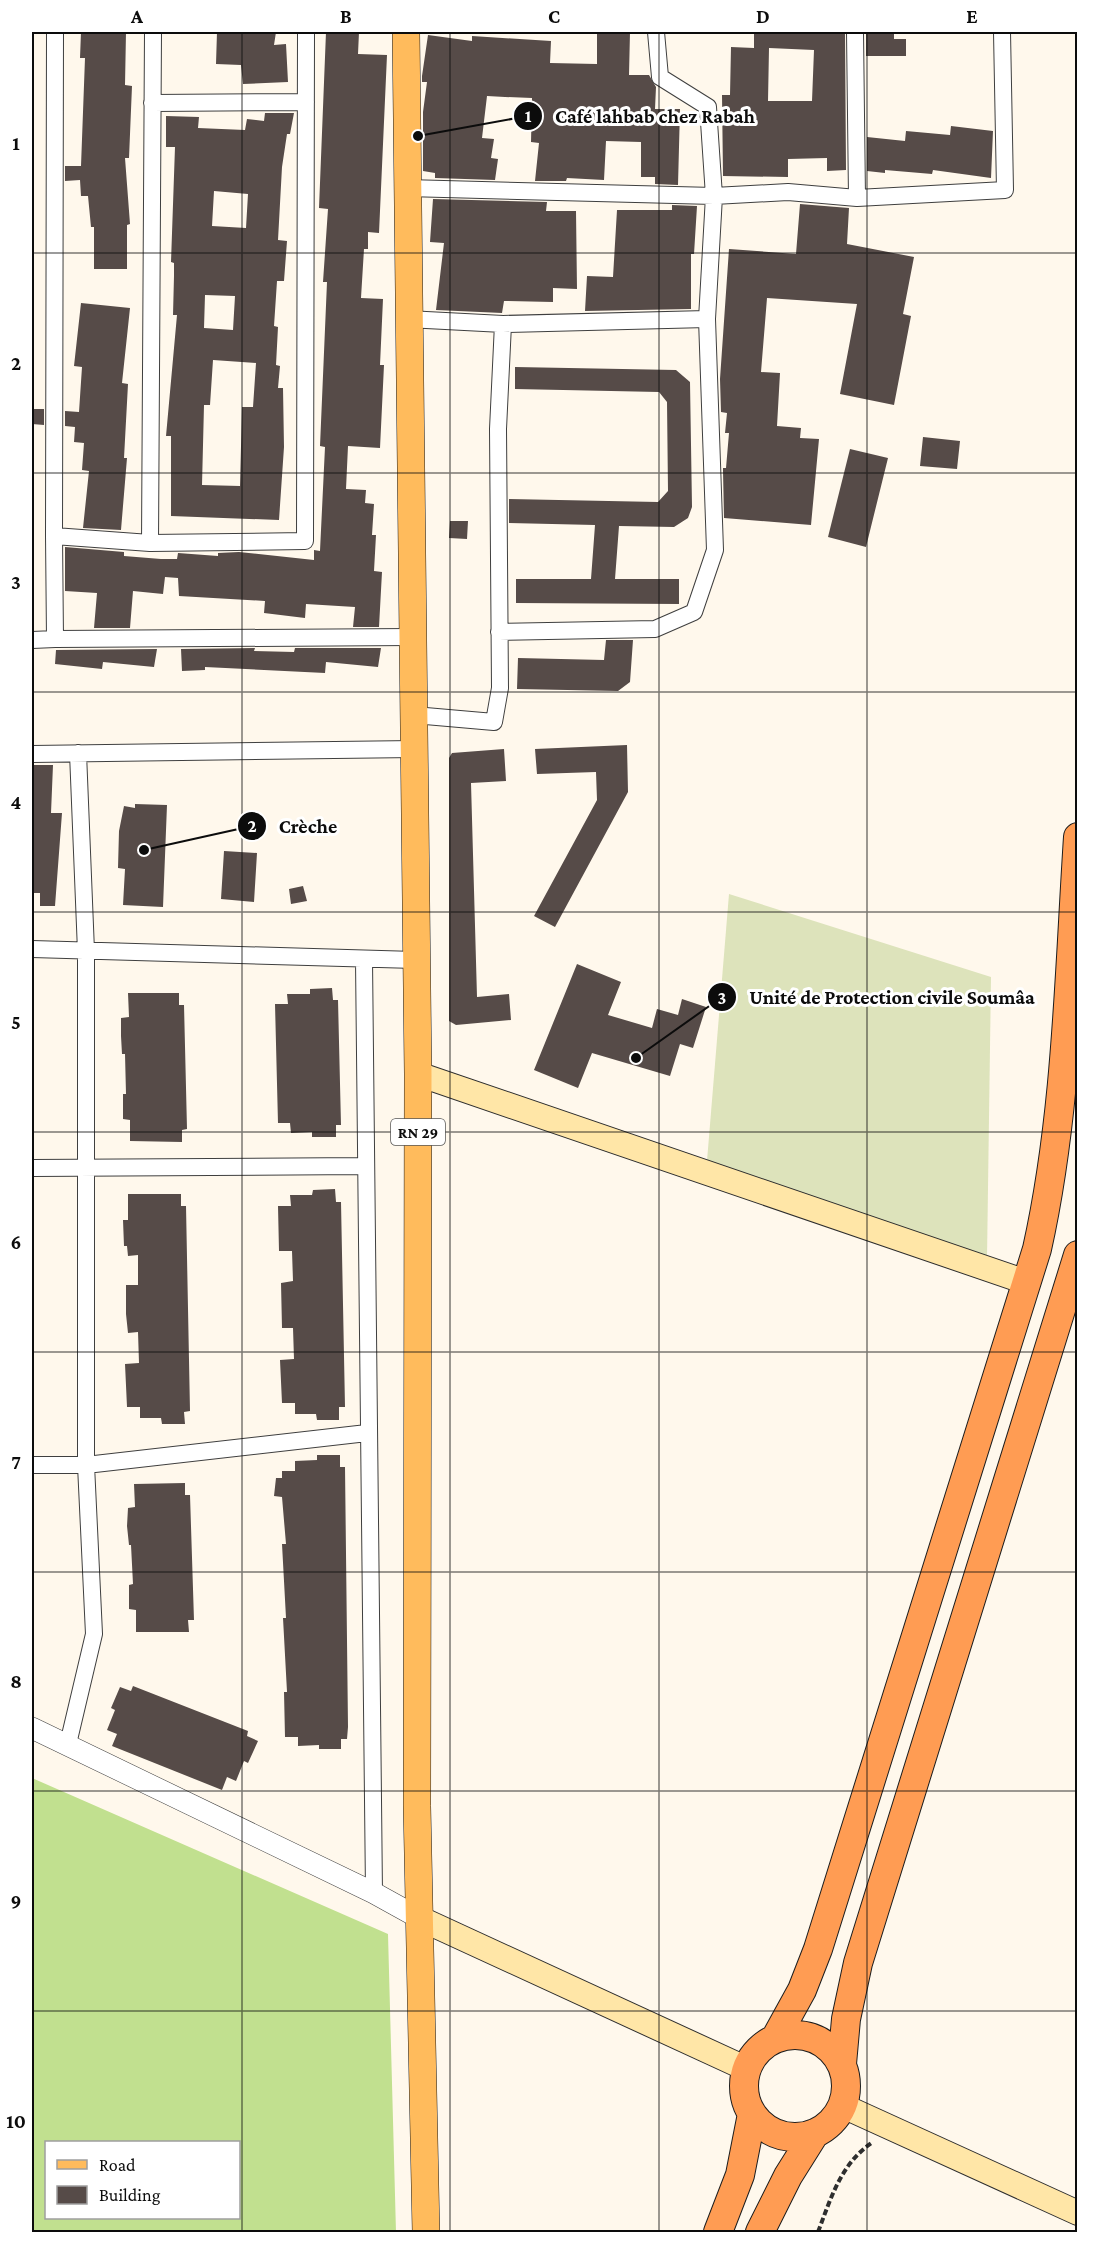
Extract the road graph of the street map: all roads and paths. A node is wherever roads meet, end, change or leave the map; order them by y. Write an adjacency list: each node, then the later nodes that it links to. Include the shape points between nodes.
1 (55, 32): 16 (street)
2 (153, 32): 9 (street)
3 (306, 32): 8 (street)
4 (405, 32): 10 (main road, RN 29)
5 (656, 32): 11 (street, via 660,77 708,107)
6 (855, 32): 12 (street)
7 (1002, 32): 12 (street, via 1005,190)
8 (306, 102): 9 (street); 17 (street, via 305,542)
9 (152, 103): 17 (street)
10 (406, 188): 11 (street); 14 (main road, RN 29)
11 (714, 196): 12 (street, via 788,192); 13 (street)
12 (857, 198)
13 (707, 318): 15 (street); 18 (street, via 715,550 694,612 655,629)
14 (407, 319): 15 (street); 19 (main road, RN 29)
15 (503, 324): 18 (street, via 498,429)
16 (54, 536): 17 (street); 20 (street)
17 (150, 543)
18 (499, 632): 22 (street, via 500,688 494,722)
19 (412, 637): 20 (street); 22 (main road, RN 29)
20 (55, 639): 21 (street)
21 (32, 640)
22 (414, 716): 23 (main road, RN 29)
23 (415, 749): 24 (street); 30 (main road, RN 29)
24 (78, 753): 25 (street); 28 (street)
25 (32, 754)
26 (1077, 837): 36 (highway, via 1063,1076 1053,1164)
27 (32, 948): 28 (street)
28 (86, 951): 29 (street); 33 (street)
29 (364, 960): 30 (street); 32 (street)
30 (415, 960): 31 (main road, RN 29)
31 (418, 1074): 36 (main road); 44 (main road, RN 29, via 417,1806)
32 (365, 1166): 33 (street); 38 (street)
33 (84, 1167): 34 (street); 40 (street)
34 (32, 1168)
35 (1077, 1255): 37 (highway)
36 (1026, 1282): 45 (highway, via 818,1949 802,1990)
37 (1072, 1301): 46 (highway, via 858,1963 846,2019)
38 (367, 1433): 40 (street); 43 (street)
39 (32, 1465): 40 (street)
40 (86, 1465): 42 (street, via 94,1634)
41 (32, 1728): 42 (street)
42 (68, 1744): 43 (street)
43 (374, 1893): 44 (street)
44 (421, 1919): 47 (main road); 53 (main road, RN 29)
45 (775, 2039): 46 (highway, via 788,2035 813,2038); 47 (highway, via 763,2046)
46 (842, 2064): 48 (highway, via 846,2077)
47 (747, 2069): 49 (highway, via 744,2092)
48 (843, 2106): 50 (main road); 51 (highway, via 832,2122)
49 (752, 2114): 51 (highway, via 761,2125 787,2137); 54 (highway, via 740,2175)
50 (898, 2131): 52 (main road); 56 (path, via 855,2154 834,2190)
51 (815, 2133): 55 (highway)
52 (1077, 2213)
53 (426, 2232)
54 (718, 2232)
55 (760, 2232)
56 (818, 2232)

